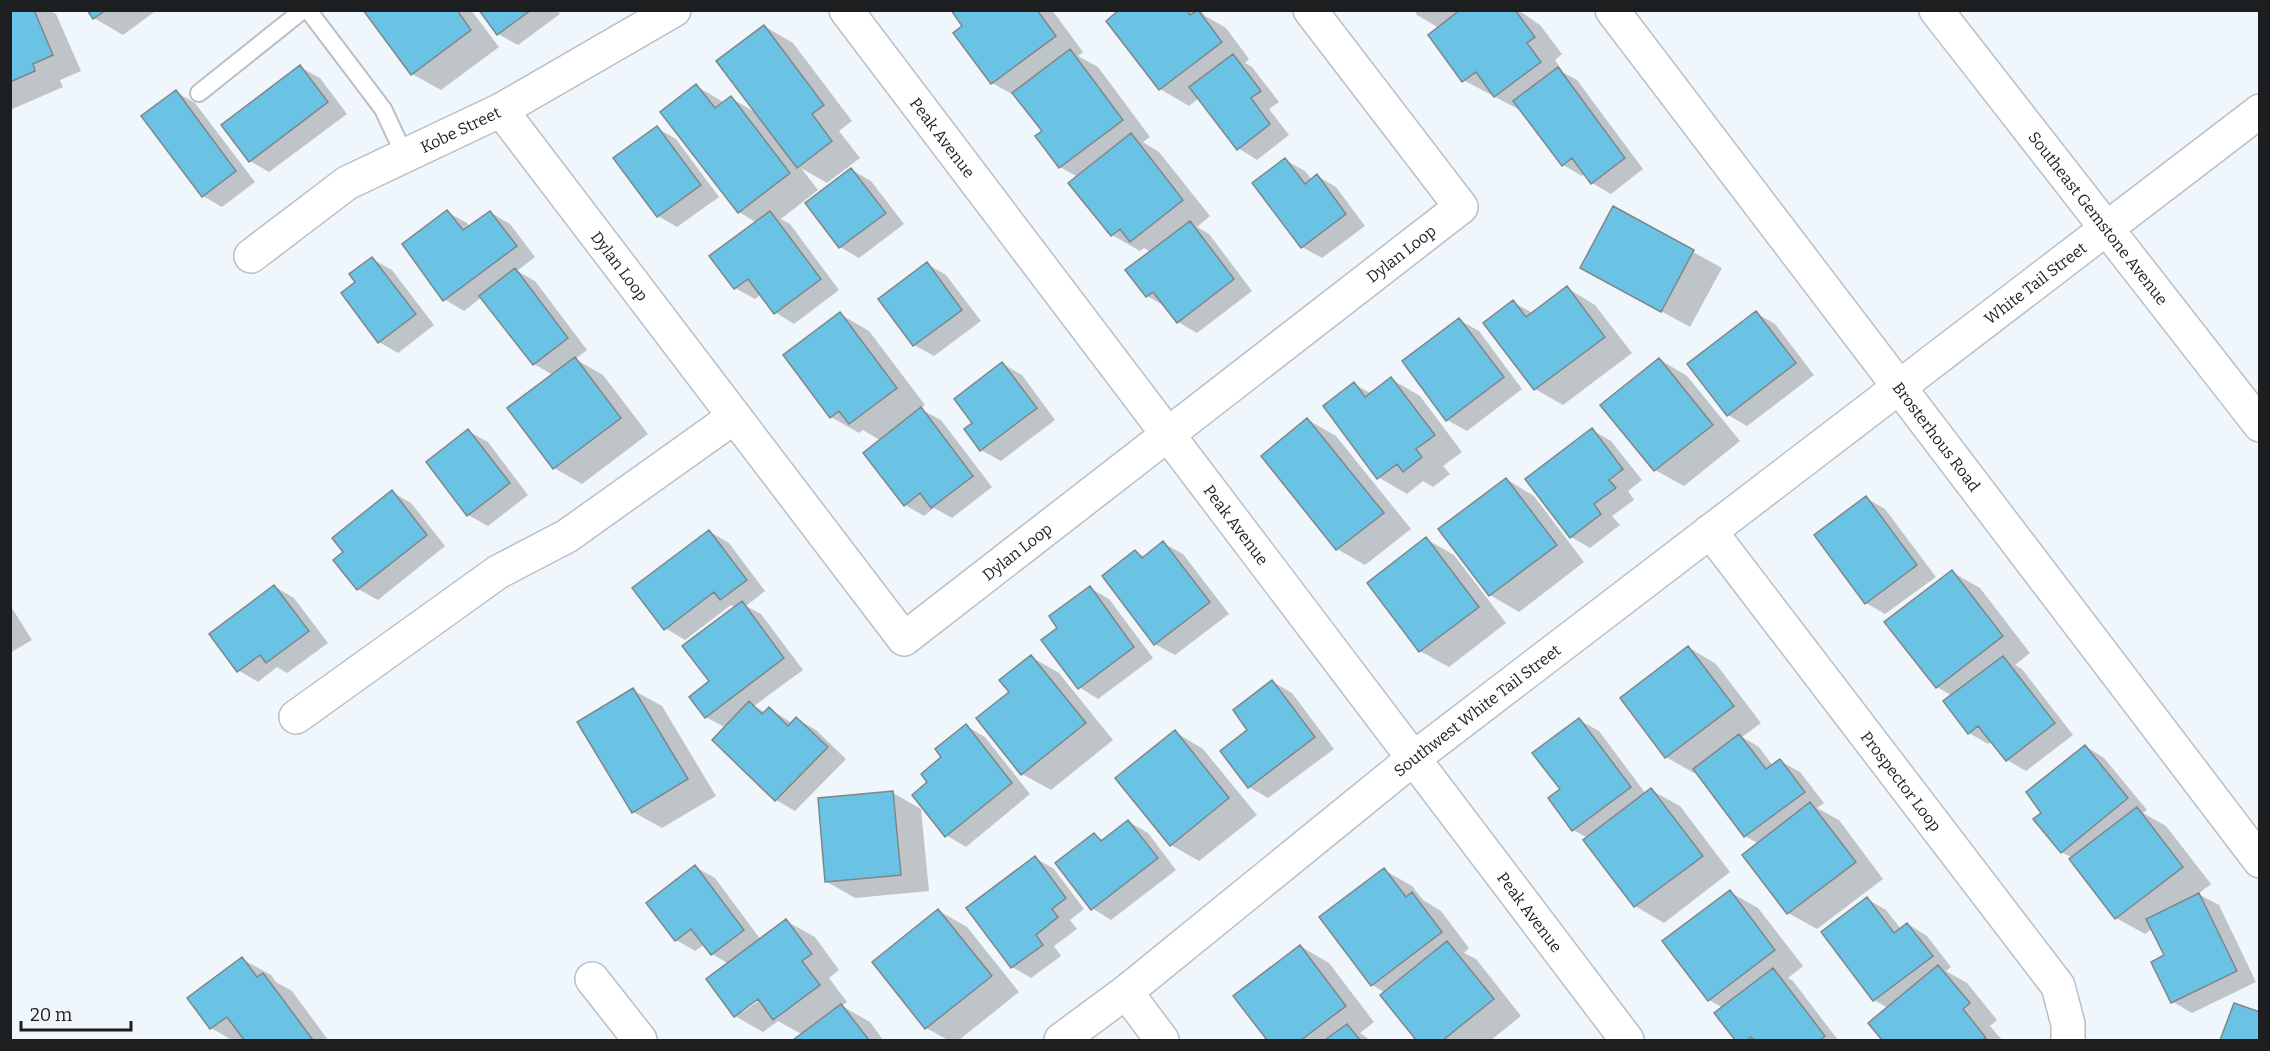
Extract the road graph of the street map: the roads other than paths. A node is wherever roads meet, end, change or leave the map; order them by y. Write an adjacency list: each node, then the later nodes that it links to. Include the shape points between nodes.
1 (305, 10): 7 (lane); 10 (lane, via 382,109)
2 (674, 10): 8 (street, Kobe Street)
3 (846, 10): 16 (street, Peak Avenue)
4 (1310, 10): 16 (street, Dylan Loop, via 1461,207)
5 (1612, 10): 13 (street, Brosterhous Road)
6 (1936, 10): 11 (street, Southeast Gemstone Avenue)
7 (199, 93)
8 (501, 110): 10 (street, Kobe Street); 14 (street, Dylan Loop)
9 (2259, 111): 11 (street, White Tail Street)
10 (405, 156): 12 (street, Kobe Street, via 347,183)
11 (2107, 229): 13 (street, White Tail Street); 15 (street, Southeast Gemstone Avenue)
12 (251, 256)
13 (1900, 388): 17 (street, Southwest White Tail Street); 20 (street, Brosterhous Road)
14 (734, 417): 16 (street, Dylan Loop, via 904,639); 18 (street, via 567,536 498,572)
15 (2259, 425)
16 (1169, 435): 19 (street, Peak Avenue)
17 (1710, 531): 19 (street, Southwest White Tail Street); 27 (street, Prospector Loop, via 2058,986 2068,1024)
18 (296, 717)
19 (1414, 758): 22 (street, Southwest White Tail Street); 26 (street, Peak Avenue)
20 (2259, 861)
21 (592, 978): 23 (street)
22 (1126, 992): 24 (street, Southwest White Tail Street); 25 (street)
23 (640, 1041)
24 (1061, 1041)
25 (1162, 1041)
26 (1627, 1041)
27 (2068, 1041)

